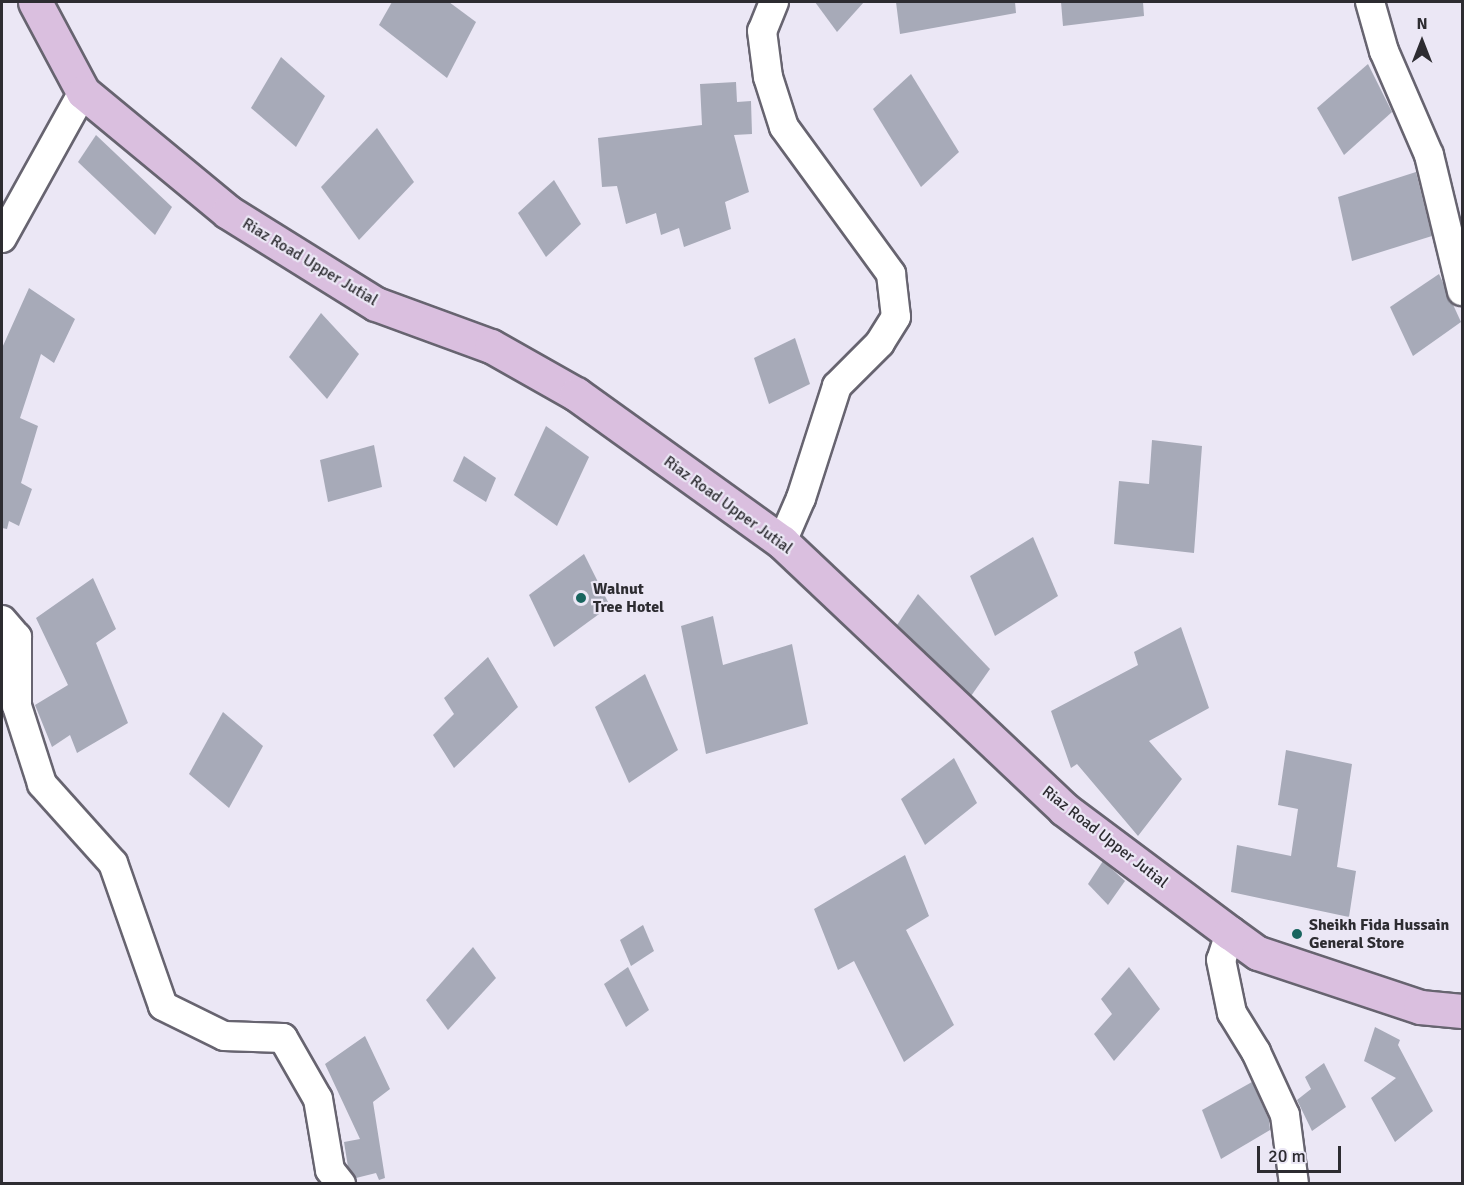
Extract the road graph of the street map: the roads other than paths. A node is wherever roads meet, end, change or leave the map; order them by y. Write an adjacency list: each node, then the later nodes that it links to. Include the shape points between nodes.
1 (35, 2): 4 (main road, Riaz Road Upper Jutial)
2 (774, 2): 7 (street, via 762,31 768,77 784,127 891,274 896,317 880,343 837,386 801,498)
3 (1370, 2): 6 (street, via 1384,51 1429,155)
4 (83, 92): 5 (street); 7 (main road, Riaz Road Upper Jutial, via 228,212 376,304 491,346 576,394)
5 (2, 238)
6 (1462, 291)
7 (782, 542): 9 (main road, Riaz Road Upper Jutial, via 1064,809)
8 (2, 620): 11 (street, via 17,637 17,706 42,784 113,863 163,1006 224,1036 283,1038 318,1099 330,1170)
9 (1230, 933): 10 (main road, Riaz Road Upper Jutial, via 1258,953 1419,1006); 12 (street, via 1221,960 1232,1013 1256,1052 1285,1115)
10 (1462, 1011)
11 (342, 1184)
12 (1294, 1184)

